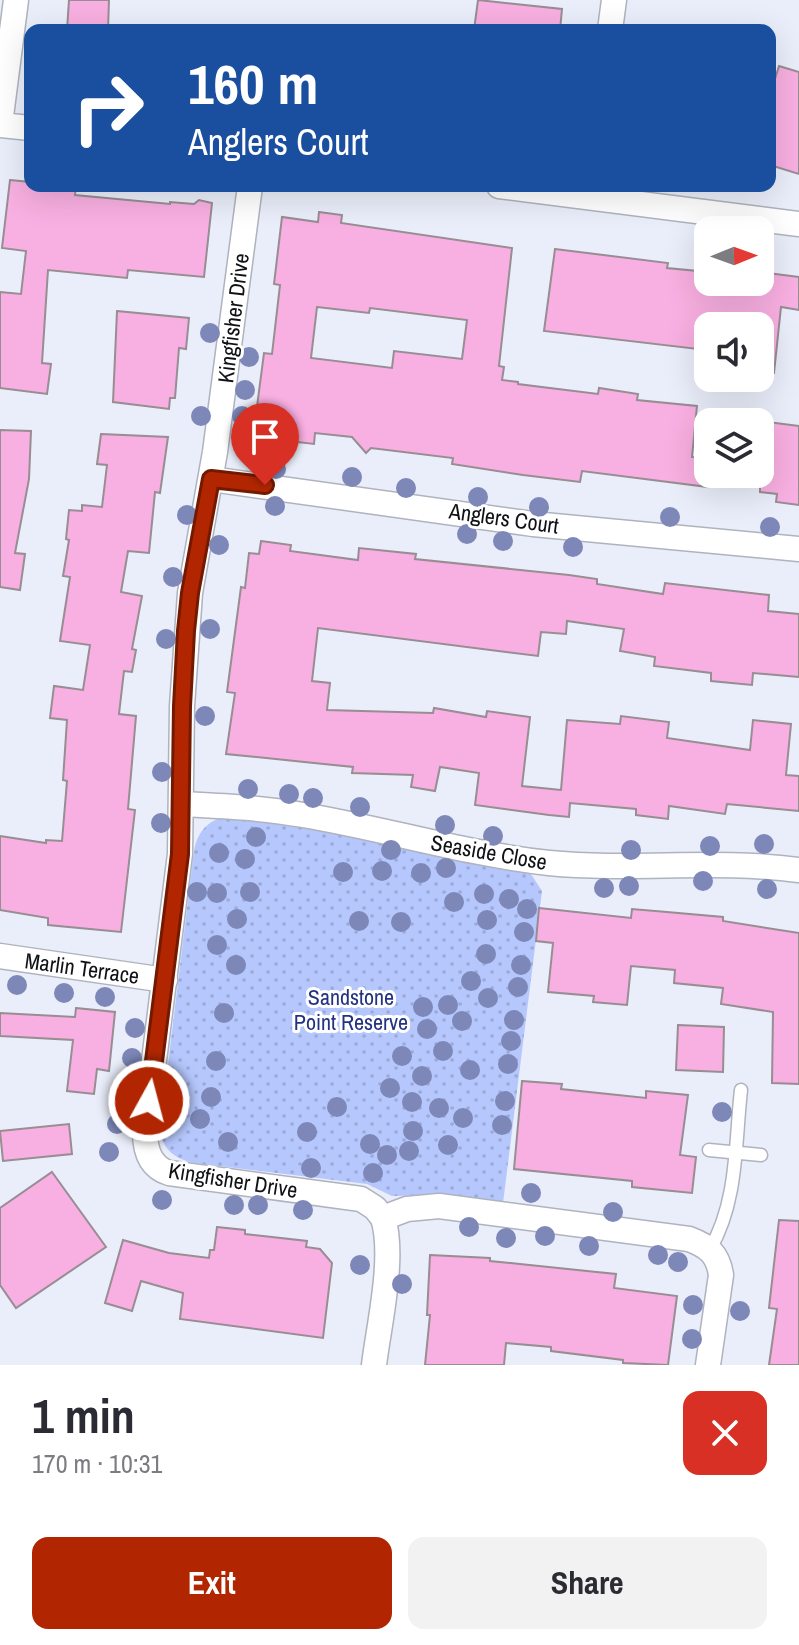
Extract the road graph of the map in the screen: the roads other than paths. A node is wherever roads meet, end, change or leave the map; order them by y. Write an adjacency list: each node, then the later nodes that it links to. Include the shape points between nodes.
1 (16, 0): 4 (street)
2 (614, 0): 3 (street)
3 (611, 24)
4 (0, 124): 5 (street)
5 (24, 127)
6 (249, 192): 9 (street, Kingfisher Drive)
7 (590, 192): 8 (street)
8 (799, 224)
9 (211, 479): 10 (street, Anglers Court, via 519,522); 11 (street, Kingfisher Drive, via 186,631)
10 (799, 549)
11 (182, 804): 12 (street, Seaside Close, via 304,815 549,863 748,864); 14 (street, Kingfisher Drive)
12 (799, 870)
13 (0, 956): 14 (street, Marlin Terrace)
14 (165, 980): 19 (street, Kingfisher Drive, via 145,1132 155,1166 169,1173 361,1199)
15 (741, 1090): 17 (lane)
16 (709, 1150): 17 (lane)
17 (734, 1153): 18 (lane); 20 (lane, via 728,1210)
18 (761, 1155)
19 (383, 1218): 20 (street, via 439,1206 689,1239); 21 (street, via 387,1255)
20 (710, 1249): 22 (street, via 721,1275)
21 (374, 1365)
22 (708, 1365)

